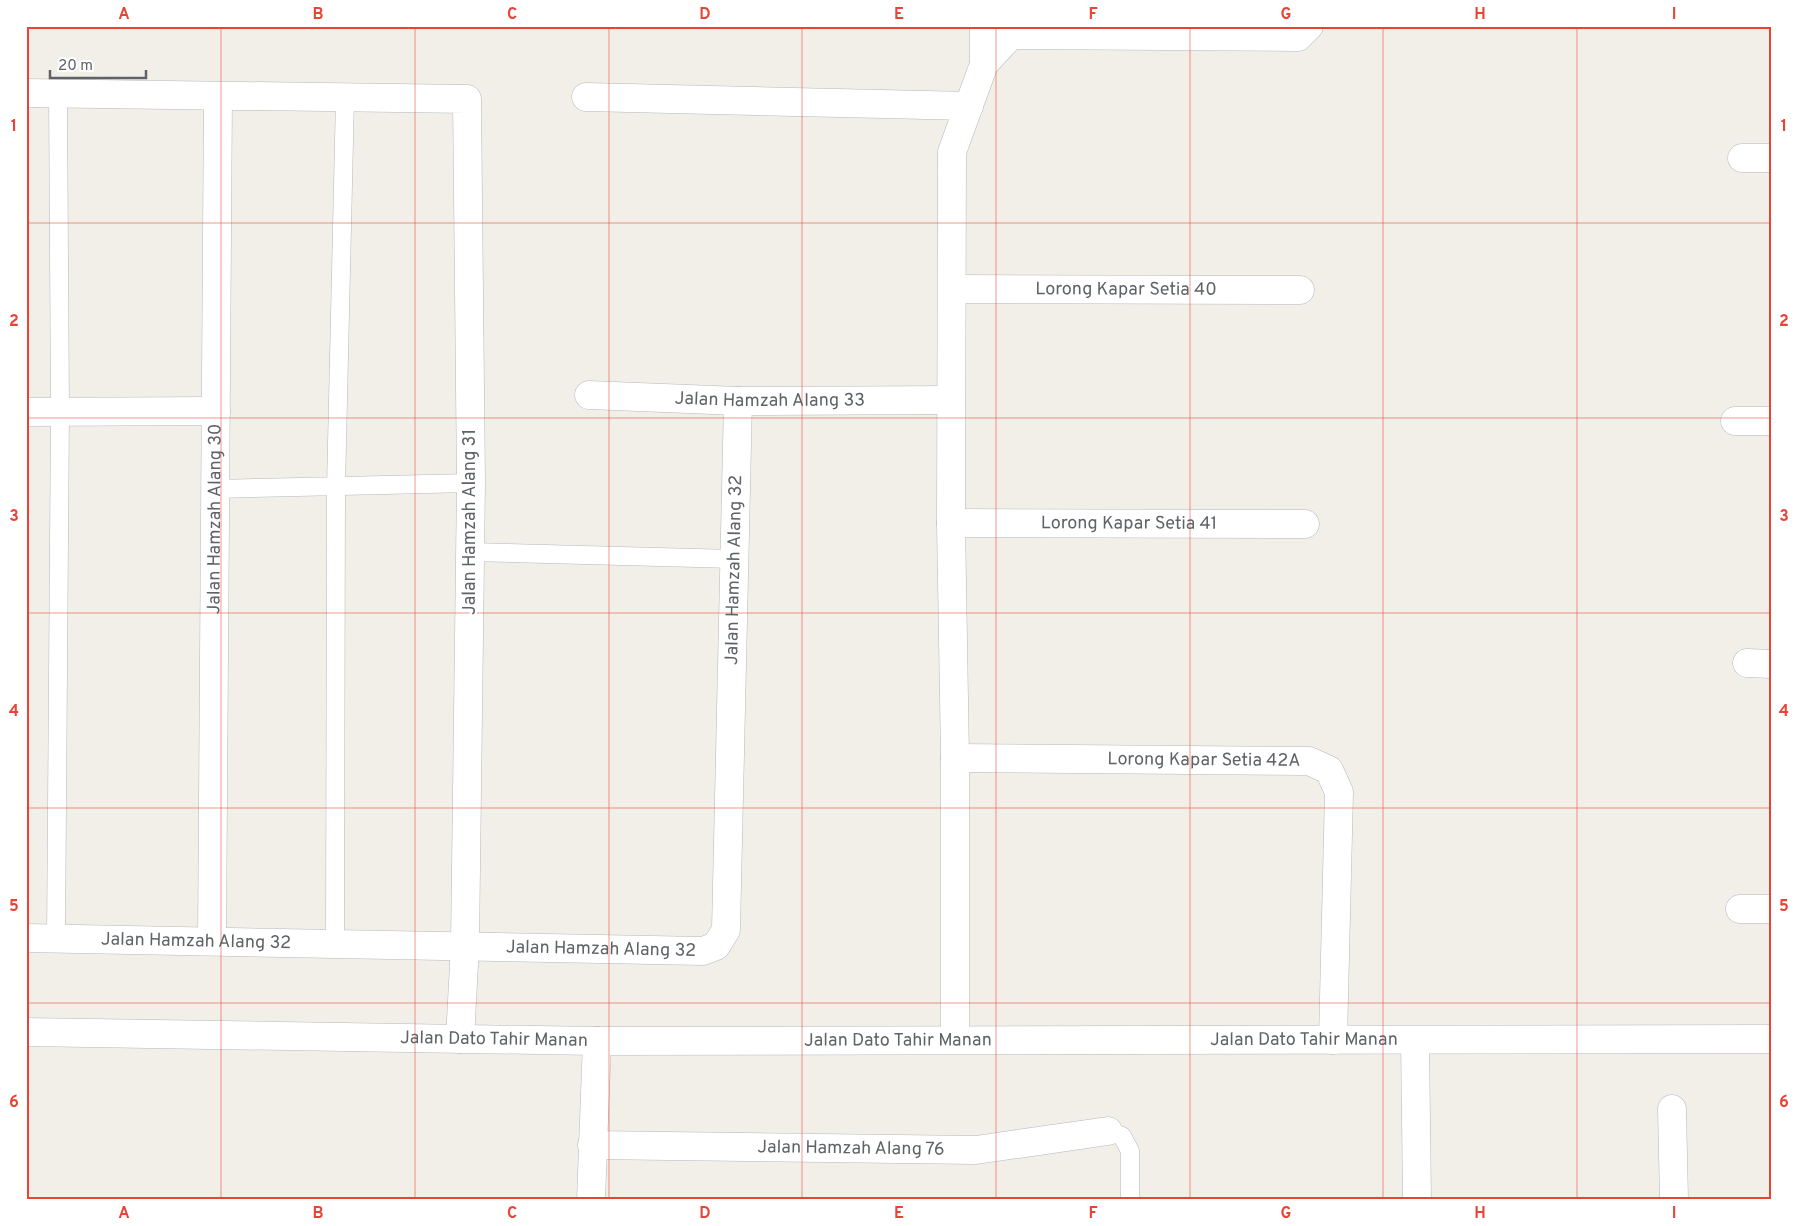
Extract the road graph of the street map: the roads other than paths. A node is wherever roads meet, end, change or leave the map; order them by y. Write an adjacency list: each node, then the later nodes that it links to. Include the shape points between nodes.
1 (984, 26): 3 (street)
2 (1310, 26): 3 (street, via 1298,37 1011,35)
3 (984, 64): 9 (street)
4 (26, 93): 5 (street)
5 (58, 93): 6 (street); 19 (lane)
6 (218, 96): 8 (street); 17 (street, Jalan Hamzah Alang 30)
7 (586, 97): 9 (street)
8 (345, 98): 22 (street, Jalan Hamzah Alang 31, via 467,100); 23 (lane)
9 (969, 106): 12 (street, via 952,152)
10 (1742, 158): 11 (street)
11 (1772, 158)
12 (952, 289): 13 (street, Lorong Kapar Setia 40); 15 (street)
13 (1300, 290)
14 (589, 396): 16 (street, Jalan Hamzah Alang 33)
15 (951, 400): 16 (street, Jalan Hamzah Alang 33); 25 (street)
16 (738, 401): 28 (street, Jalan Hamzah Alang 32)
17 (216, 411): 19 (street); 24 (street, Jalan Hamzah Alang 30)
18 (26, 412): 19 (street)
19 (60, 412): 33 (lane)
20 (1735, 421): 21 (street)
21 (1772, 421)
22 (471, 483): 23 (lane); 27 (street, Jalan Hamzah Alang 31)
23 (336, 486): 24 (lane); 35 (lane)
24 (216, 489): 34 (street, Jalan Hamzah Alang 30)
25 (951, 523): 26 (street, Lorong Kapar Setia 41); 29 (street)
26 (1305, 524)
27 (470, 552): 28 (lane); 36 (street, Jalan Hamzah Alang 31)
28 (734, 559): 36 (street, Jalan Hamzah Alang 32, via 726,930 716,946 703,951)
29 (955, 758): 40 (street); 41 (street, Lorong Kapar Setia 42A, via 1309,761 1330,770 1338,792)
30 (1740, 908): 31 (street)
31 (1772, 909)
32 (26, 938): 33 (street, Jalan Hamzah Alang 32)
33 (56, 939): 34 (street, Jalan Hamzah Alang 32)
34 (212, 941): 35 (street, Jalan Hamzah Alang 32)
35 (335, 944): 36 (street, Jalan Hamzah Alang 32)
36 (465, 945): 38 (street, Jalan Hamzah Alang 31)
37 (26, 1032): 38 (street, Jalan Dato Tahir Manan)
38 (460, 1039): 43 (street, Jalan Dato Tahir Manan)
39 (1772, 1039): 42 (street, Jalan Dato Tahir Manan)
40 (955, 1040): 41 (street, Jalan Dato Tahir Manan); 43 (street, Jalan Dato Tahir Manan)
41 (1333, 1040): 42 (street, Jalan Dato Tahir Manan)
42 (1415, 1040): 49 (street)
43 (597, 1041): 46 (street)
44 (1672, 1109): 50 (street)
45 (1108, 1131): 46 (street, Jalan Hamzah Alang 76, via 976,1150); 48 (lane, via 1122,1136 1130,1151)
46 (592, 1145): 47 (street)
47 (590, 1200)
48 (1130, 1200)
49 (1417, 1200)
50 (1674, 1200)

